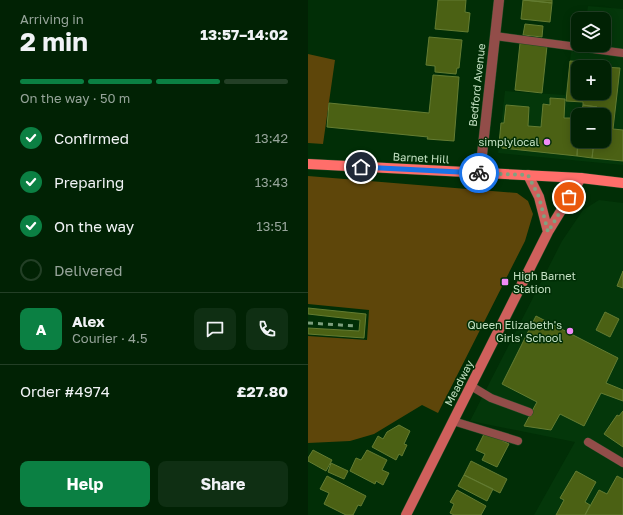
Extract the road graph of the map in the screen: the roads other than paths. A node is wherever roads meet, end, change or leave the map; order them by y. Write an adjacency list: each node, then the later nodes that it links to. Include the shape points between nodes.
1 (499, 0): 2 (street, Bedford Avenue)
2 (495, 36): 3 (lane); 5 (street, Bedford Avenue)
3 (623, 53)
4 (308, 164): 5 (main road, Barnet Hill)
5 (480, 173): 6 (main road, Barnet Hill)
6 (528, 175): 7 (main road, Barnet Hill); 9 (street, via 539,197)
7 (581, 178): 8 (main road, Barnet Hill); 9 (street, Meadway)
8 (623, 183)
9 (548, 232): 10 (street, Meadway)
10 (471, 386): 11 (lane, via 491,398); 12 (street, Meadway)
11 (529, 412)
12 (453, 421): 13 (lane); 16 (street, Meadway)
13 (518, 441)
14 (588, 442): 15 (lane)
15 (623, 462)
16 (406, 515)

